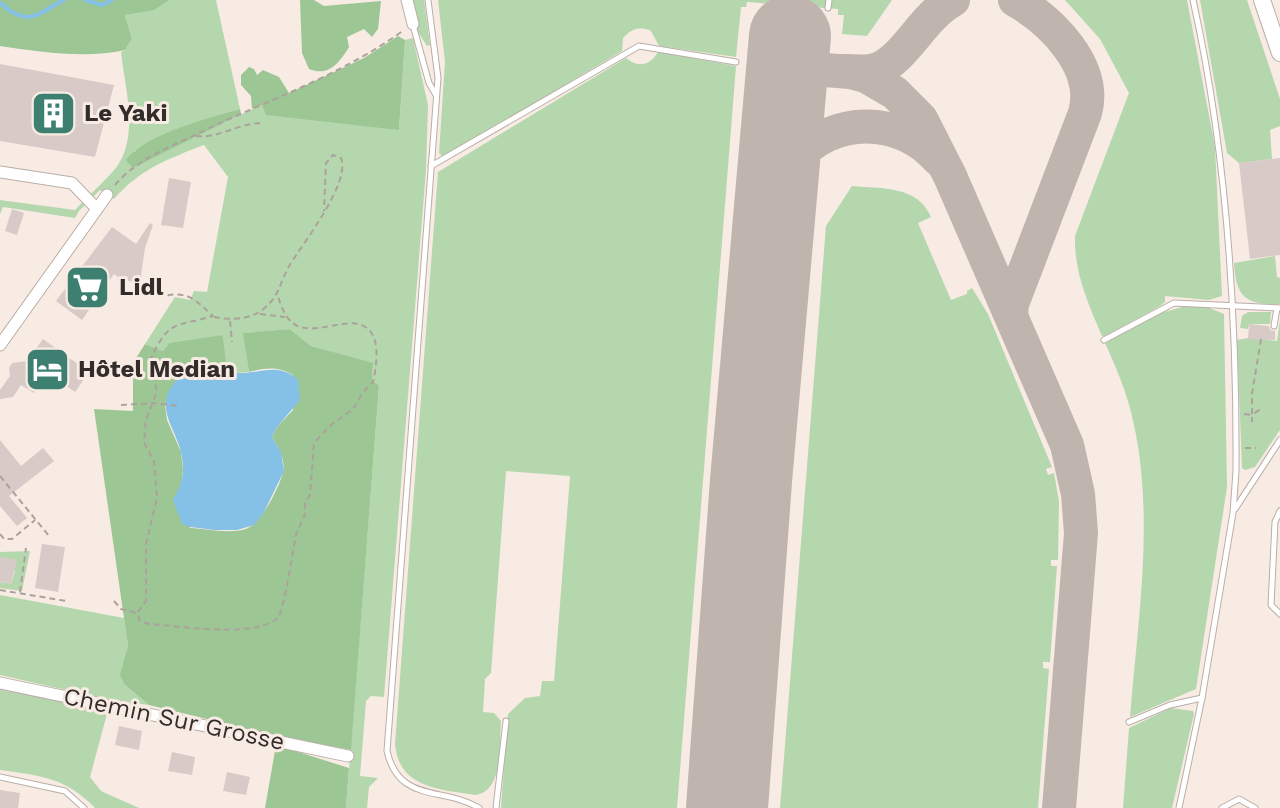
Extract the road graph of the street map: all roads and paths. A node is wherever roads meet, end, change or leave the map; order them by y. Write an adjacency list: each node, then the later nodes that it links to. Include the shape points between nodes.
1 (407, 0): 7 (street)
2 (428, 0): 11 (lane)
3 (829, 0): 6 (lane)
4 (1193, 0): 21 (lane, via 1224,184)
5 (1262, 0): 9 (main road)
6 (828, 8)
7 (413, 24): 11 (lane)
8 (397, 35): 13 (path, via 309,84)
9 (1280, 53)
10 (736, 62): 14 (lane, via 639,46)
11 (436, 96): 14 (lane)
12 (264, 123): 13 (path, via 207,137)
13 (195, 135): 16 (path, via 138,164)
14 (431, 166): 62 (lane, via 387,751 394,773 410,786)
15 (0, 172): 17 (street, via 72,183)
16 (107, 195): 17 (street)
17 (97, 209): 31 (street)
18 (324, 211): 18 (path, via 344,167 335,156 326,163); 20 (path, via 289,266)
19 (156, 290): 24 (path, via 165,296 197,298)
20 (278, 296): 23 (path); 25 (path)
21 (1230, 306): 22 (lane); 29 (lane, via 1174,303); 36 (lane)
22 (1279, 308): 27 (lane)
23 (259, 313): 25 (path); 26 (path)
24 (213, 316): 26 (path); 32 (path, via 182,322 165,333 150,360 157,391)
25 (286, 318): 53 (path, via 312,330 361,325 374,335 377,361 373,382 358,403 314,443 310,495 279,617 262,626 215,629 149,624)
26 (229, 320): 30 (path)
27 (1274, 326)
28 (1261, 339): 37 (path)
29 (1104, 340)
30 (232, 342)
31 (0, 345)
32 (153, 403): 33 (path); 34 (path); 53 (path, via 144,442 154,462 157,497 146,544 146,601)
33 (121, 405)
34 (179, 406)
35 (1262, 408): 37 (path)
36 (1235, 414): 37 (path); 40 (lane)
37 (1252, 415): 38 (path)
38 (1252, 422)
39 (1280, 440): 44 (lane)
40 (1236, 447): 41 (path); 44 (lane)
41 (1256, 448)
42 (0, 476): 45 (path)
43 (1280, 511): 54 (lane, via 1271,605)
44 (1233, 513): 56 (lane)
45 (36, 519): 46 (path, via 12,539); 47 (path)
46 (0, 534)
47 (49, 536)
48 (26, 548): 50 (path)
49 (0, 590): 50 (path)
50 (20, 593): 51 (path)
51 (66, 601)
52 (114, 601): 53 (path)
53 (137, 613)
54 (1280, 614)
55 (0, 683): 59 (street, Chemin Sur Grosse)
56 (1202, 698): 58 (lane); 64 (lane)
57 (506, 721): 63 (lane)
58 (1129, 722)
59 (348, 756)
60 (0, 777): 61 (lane, via 65,791)
61 (84, 808)
62 (479, 808)
63 (496, 808)
64 (1179, 808)
65 (1222, 808): 66 (lane, via 1239,799)
66 (1255, 808)

